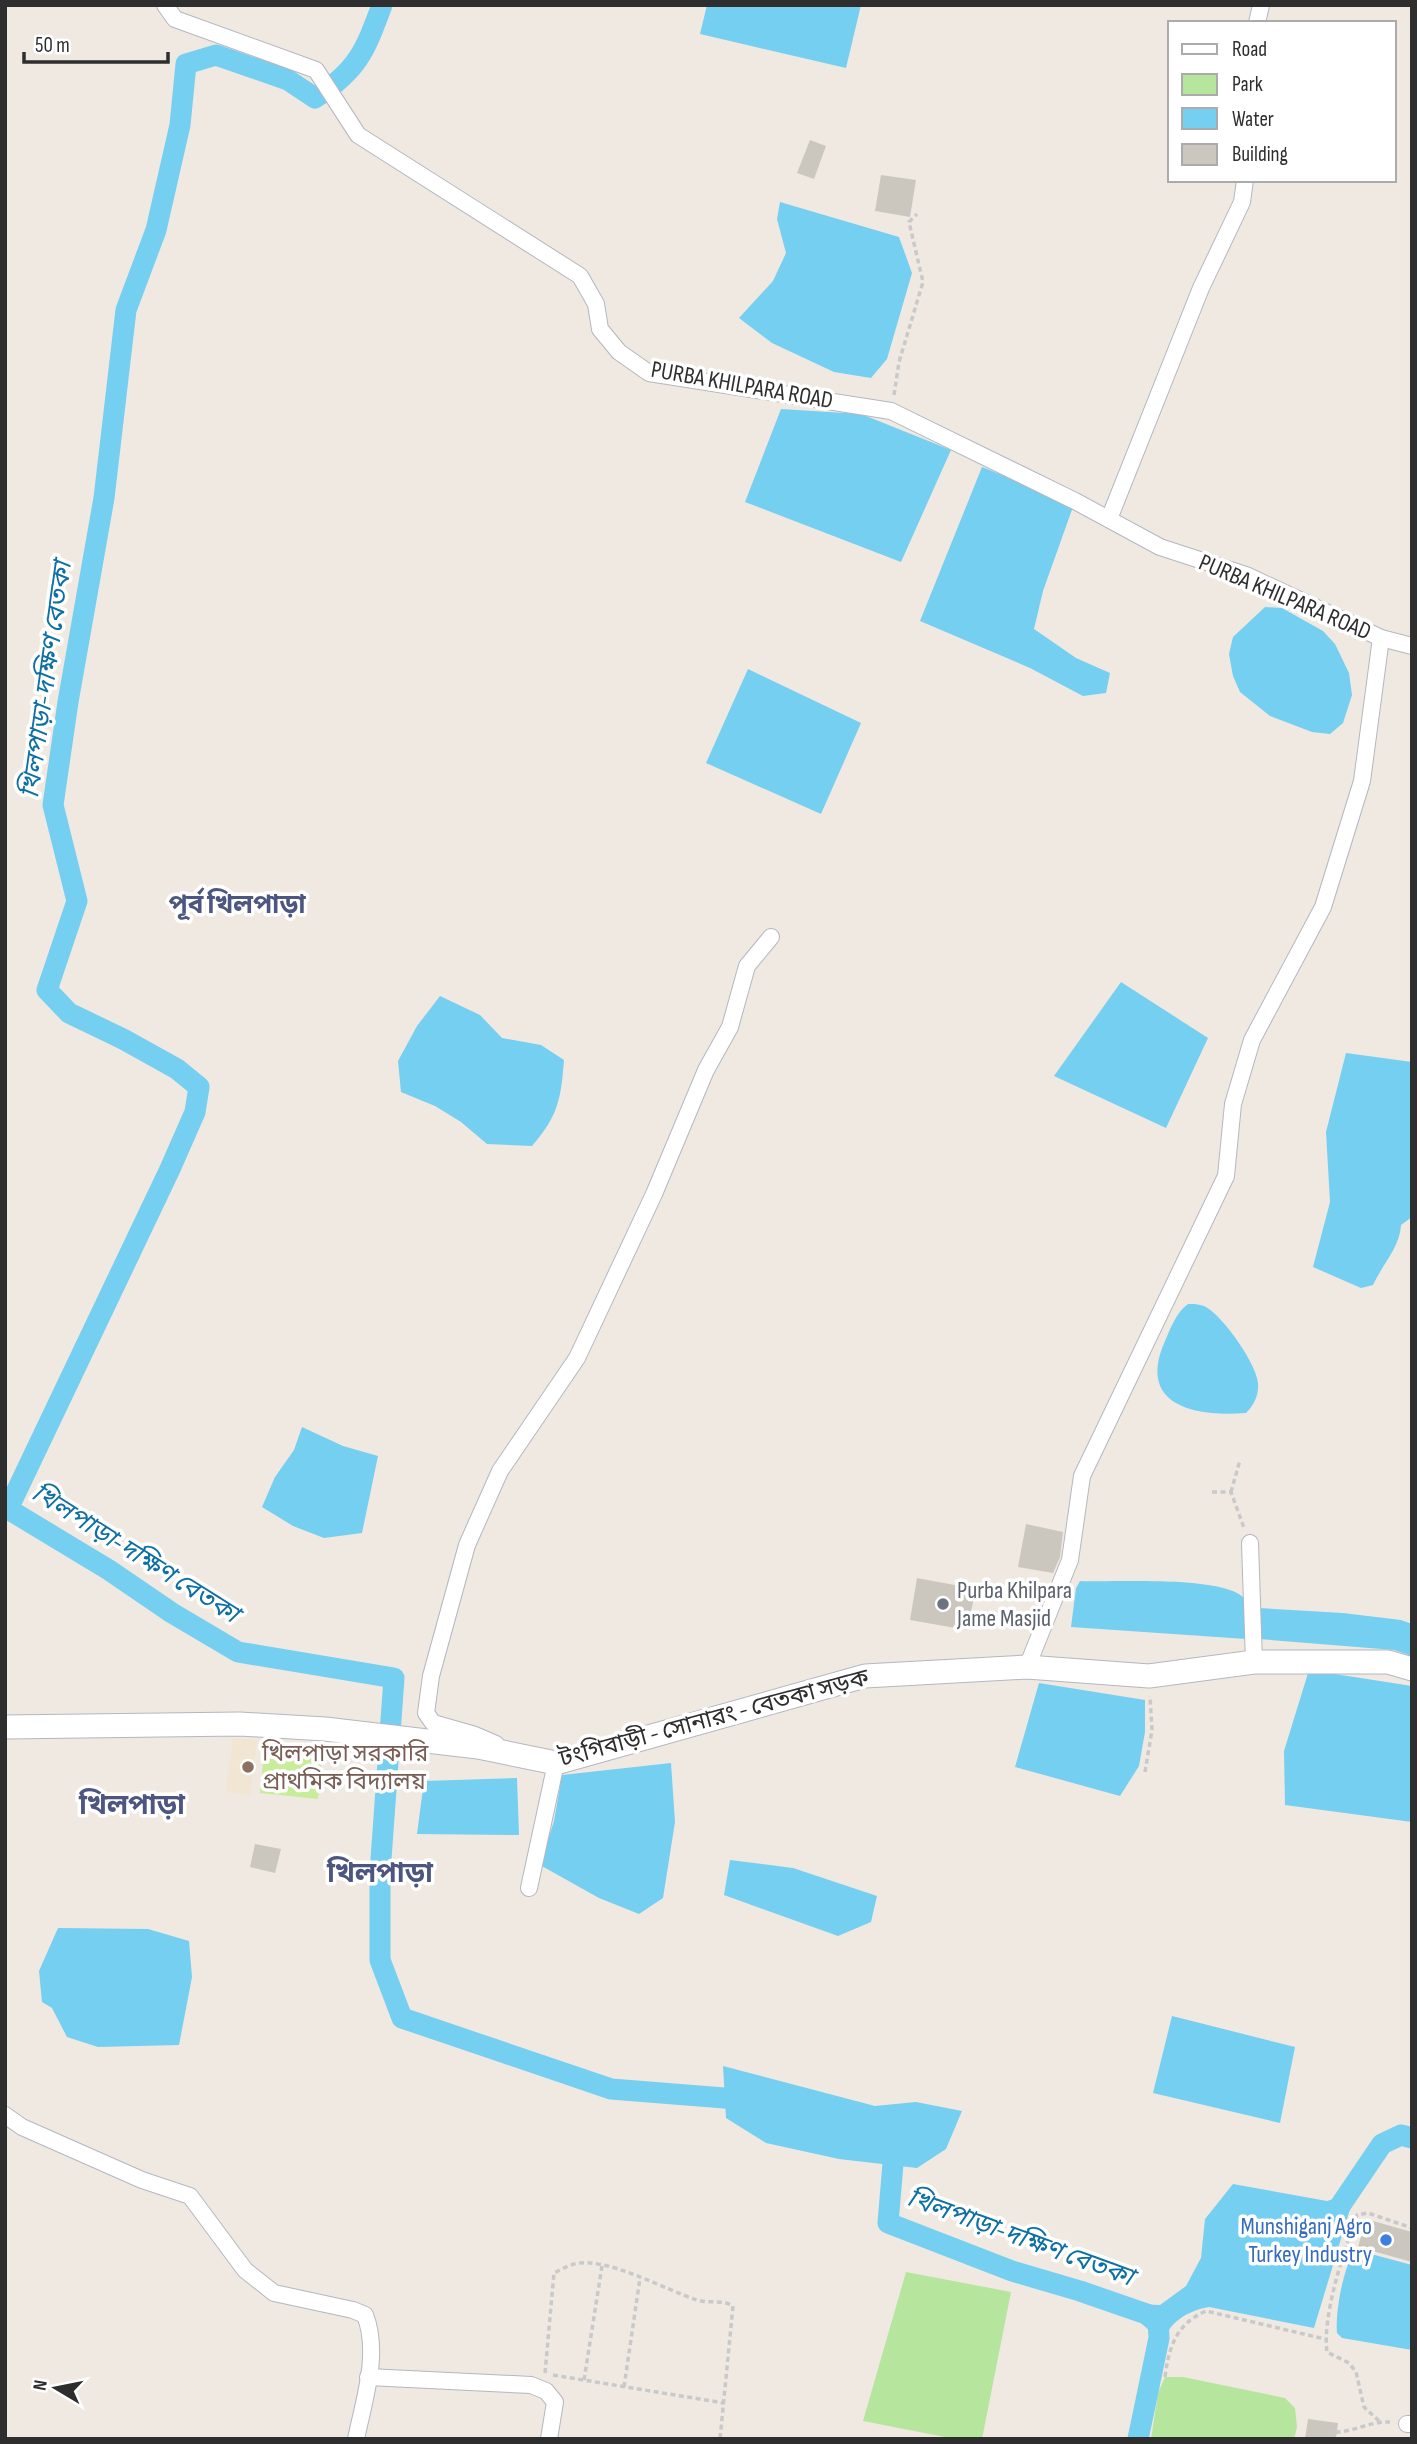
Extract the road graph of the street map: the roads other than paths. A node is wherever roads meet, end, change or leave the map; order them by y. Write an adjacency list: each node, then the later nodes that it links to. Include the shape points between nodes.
1 (165, 5): 3 (street, PURBA KHILPARA ROAD, via 175,19 316,70 358,135 580,276 596,304 600,329 618,352 649,373 891,411)
2 (1245, 182): 3 (street, via 1242,202 1201,288)
3 (1109, 519): 4 (street, PURBA KHILPARA ROAD, via 1160,547 1246,575)
4 (1381, 638): 5 (street, PURBA KHILPARA ROAD); 9 (street, via 1362,781 1323,908 1252,1040 1233,1104 1226,1176 1082,1476 1070,1560)
5 (1412, 646)
6 (771, 937): 12 (street, via 747,966 730,1027 706,1070 577,1358 500,1471 467,1545 431,1676 426,1713 433,1723 489,1740)
7 (1250, 1543): 8 (street)
8 (1254, 1662): 9 (street, টংগিবাড়ী - সোনারং - বেতকা সড়ক, via 1149,1676); 10 (street, টংগিবাড়ী - সোনারং - বেতকা সড়ক, via 1388,1662)
9 (1027, 1667): 13 (street, টংগিবাড়ী - সোনারং - বেতকা সড়ক, via 865,1676)
10 (1412, 1669)
11 (5, 1727): 12 (street, টংগিবাড়ী - সোনারং - বেতকা সড়ক, via 240,1724 324,1729)
12 (505, 1753): 13 (street, টংগিবাড়ী - সোনারং - বেতকা সড়ক)
13 (556, 1763): 14 (street)
14 (529, 1888)
15 (5, 2115): 16 (street, via 130,2175 190,2196 245,2270 274,2293 365,2315 371,2353)
16 (368, 2377): 17 (street); 18 (street, via 531,2385 542,2381 555,2402)
17 (356, 2439)
18 (549, 2439)

